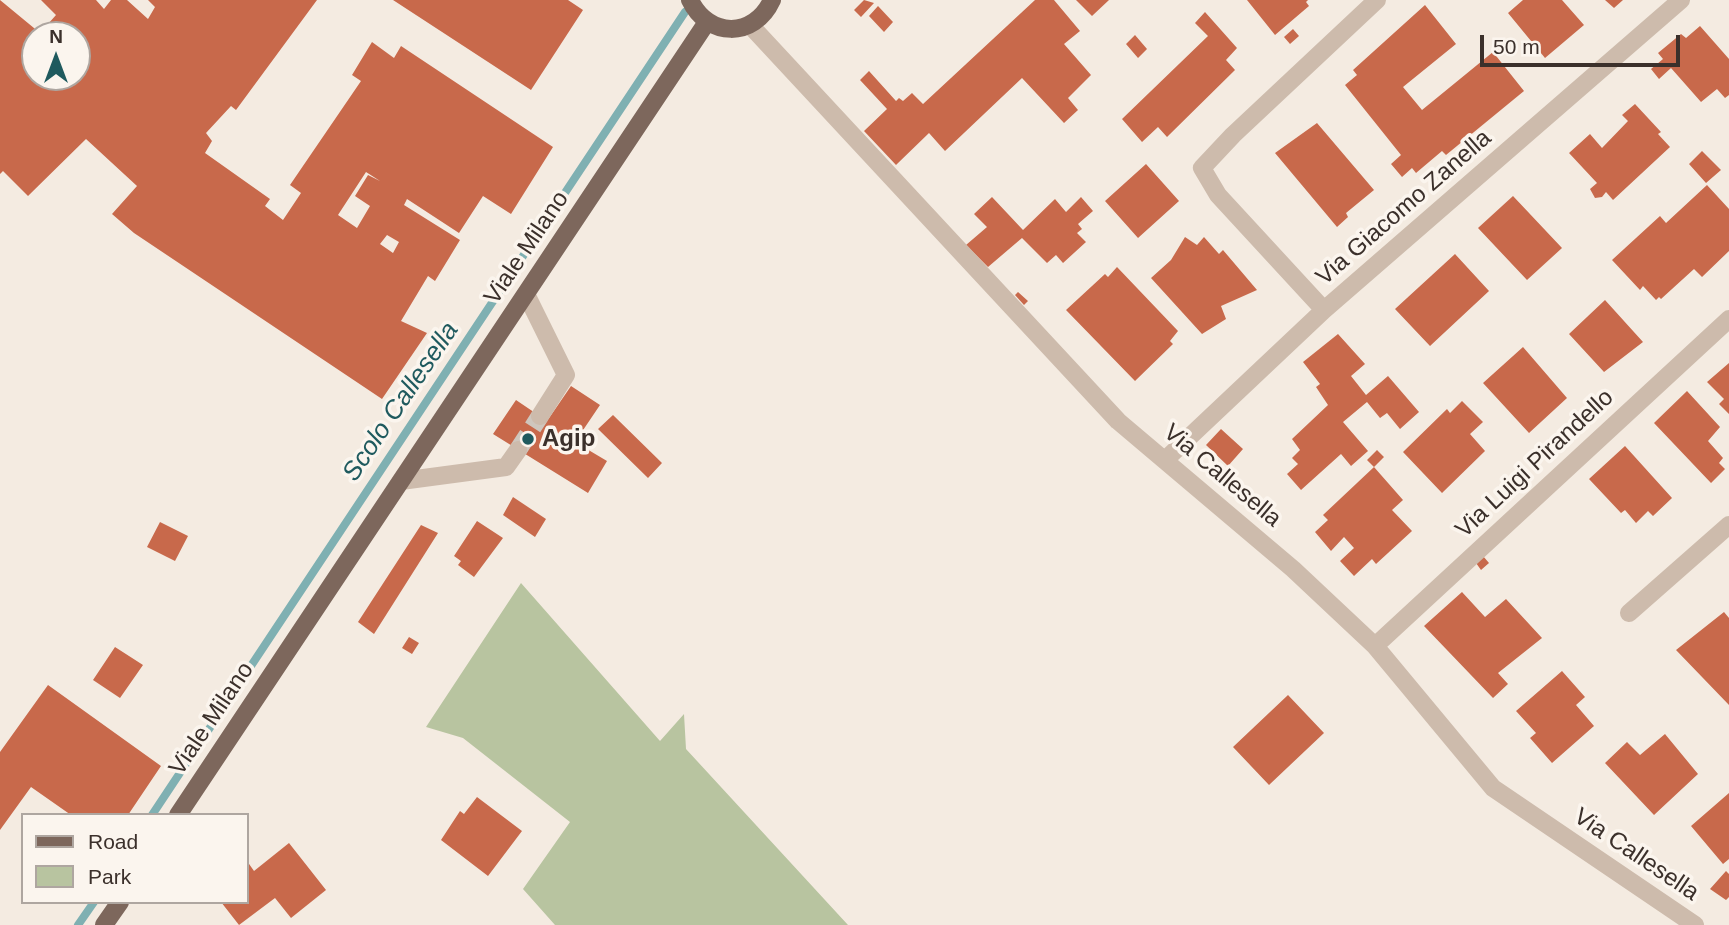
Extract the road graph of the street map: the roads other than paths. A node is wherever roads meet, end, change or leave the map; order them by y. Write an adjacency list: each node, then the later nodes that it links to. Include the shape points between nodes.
1 (690, 0): 5 (main road)
2 (772, 0): 6 (main road)
3 (1377, 0): 8 (street, via 1202,168 1218,195)
4 (1681, 0): 8 (street, Via Giacomo Zanella)
5 (707, 22): 6 (main road, via 728,30); 7 (main road, Viale Milano)
6 (750, 25): 12 (street, Via Callesella, via 1118,421)
7 (526, 293): 10 (street, via 566,375); 13 (main road, Viale Milano)
8 (1324, 310): 12 (street, Via Giacomo Zanella)
9 (1729, 319): 16 (street, Via Luigi Pirandello)
10 (540, 416)
11 (518, 450): 13 (street, via 506,467)
12 (1165, 460): 16 (street, Via Callesella)
13 (401, 481): 17 (main road, Viale Milano)
14 (1729, 524): 15 (street)
15 (1629, 613)
16 (1375, 646): 20 (street, Via Callesella, via 1493,788)
17 (179, 813)
18 (119, 904): 19 (main road)
19 (104, 925)
20 (1695, 925)

